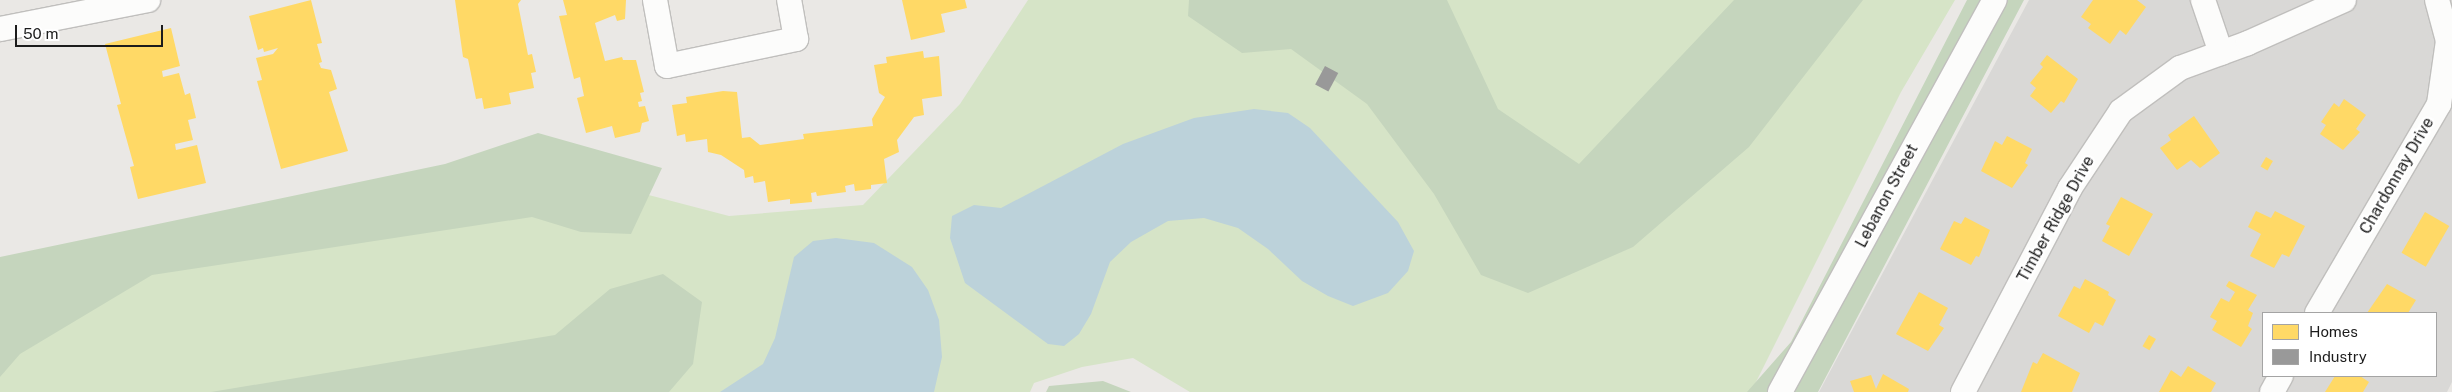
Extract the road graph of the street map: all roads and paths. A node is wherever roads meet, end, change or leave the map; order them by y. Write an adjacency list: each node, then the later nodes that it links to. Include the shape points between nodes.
1 (148, 0): 8 (street)
2 (655, 0): 3 (street, via 667,66 796,39)
3 (788, 0)
4 (1995, 0): 12 (street, Lebanon Street)
5 (2203, 0): 9 (street)
6 (2344, 0): 9 (street, Timber Ridge Drive)
7 (2437, 0): 10 (street, Chardonnay Drive, via 2448,40 2439,104)
8 (0, 29)
9 (2221, 53): 13 (street, Timber Ridge Drive, via 2180,68 2121,111 2070,188)
10 (2319, 312)
11 (2280, 377): 14 (street)
12 (1780, 392)
13 (1963, 392)
14 (2272, 392)

